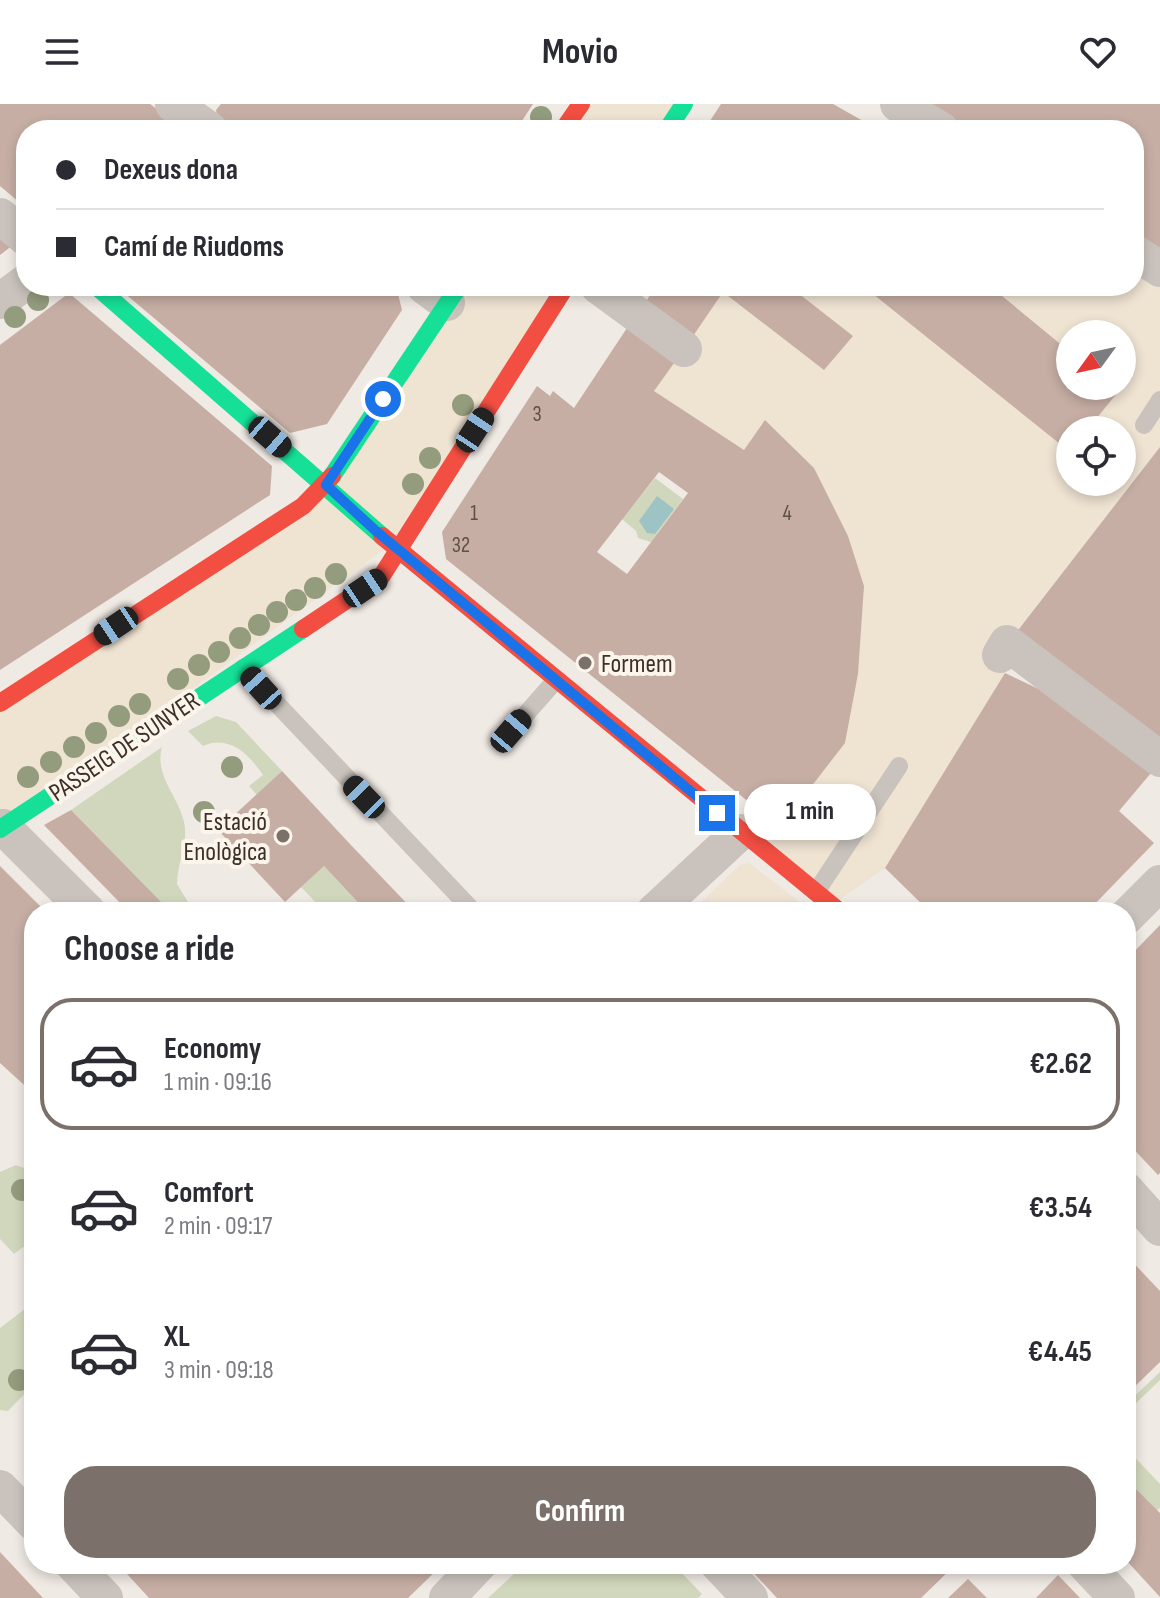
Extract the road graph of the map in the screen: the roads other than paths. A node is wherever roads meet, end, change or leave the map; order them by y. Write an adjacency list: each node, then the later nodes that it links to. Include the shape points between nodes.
1 (898, 104): 2 (street)
2 (924, 120)
3 (0, 216): 4 (street)
4 (16, 230)
5 (108, 296): 12 (street)
6 (441, 296): 12 (street)
7 (560, 296): 13 (street, PASSEIG DE SUNYER)
8 (612, 296): 9 (street)
9 (684, 349)
10 (1160, 400): 11 (lane)
11 (1144, 425)
12 (326, 485): 13 (street); 17 (street, via 303,506)
13 (397, 547): 15 (street, PASSEIG DE SUNYER, via 381,577); 16 (street)
14 (1000, 655): 19 (street, via 1007,643)
15 (243, 668): 21 (street, PASSEIG DE SUNYER); 26 (lane)
16 (555, 681): 18 (lane); 22 (street)
17 (0, 703)
18 (511, 731)
19 (1160, 759)
20 (899, 766): 24 (lane)
21 (2, 828): 25 (street)
22 (740, 832): 24 (street); 27 (street)
23 (1160, 883): 29 (street)
24 (816, 892): 28 (street)
25 (78, 902)
26 (465, 902)
27 (665, 902)
28 (828, 902)
29 (1136, 907)
30 (1136, 1201): 31 (street)
31 (1160, 1228)
32 (0, 1488): 33 (street)
33 (24, 1513)
34 (82, 1574): 38 (street)
35 (470, 1574): 39 (street)
36 (727, 1574): 40 (street)
37 (1094, 1574): 41 (street)
38 (105, 1598)
39 (447, 1598)
40 (750, 1598)
41 (1117, 1598)

